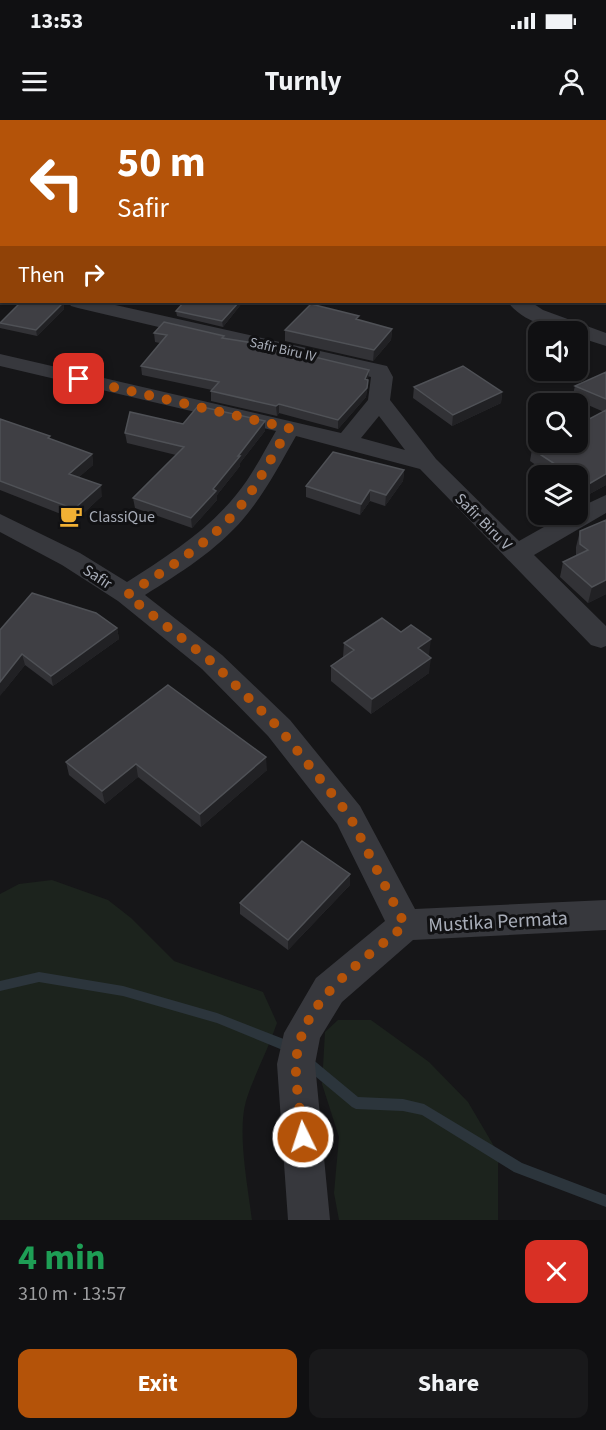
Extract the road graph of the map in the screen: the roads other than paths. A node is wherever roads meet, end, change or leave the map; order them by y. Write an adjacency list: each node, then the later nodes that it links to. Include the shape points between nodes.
1 (82, 303): 5 (street, Safir Biru IV, via 376,370 382,377)
2 (520, 303): 3 (street, via 536,314)
3 (606, 340)
4 (3, 364): 6 (street, Safir Biru V)
5 (379, 401): 7 (street); 8 (street)
6 (289, 428): 7 (street, Safir Biru V); 12 (street, via 246,500 222,526)
7 (346, 441): 8 (street, Safir Biru V)
8 (428, 464): 11 (street, Safir Biru V)
9 (606, 503): 11 (street)
10 (0, 522): 12 (street, Safir, via 71,559)
11 (517, 553): 13 (street, Safir Biru V)
12 (127, 595): 15 (street, Safir, via 212,662 286,736 349,815)
13 (601, 638)
14 (606, 915): 15 (street, Mustika Permata)
15 (405, 925): 16 (street, Mustika Permata, via 329,990 302,1033 296,1064)
16 (309, 1220)

